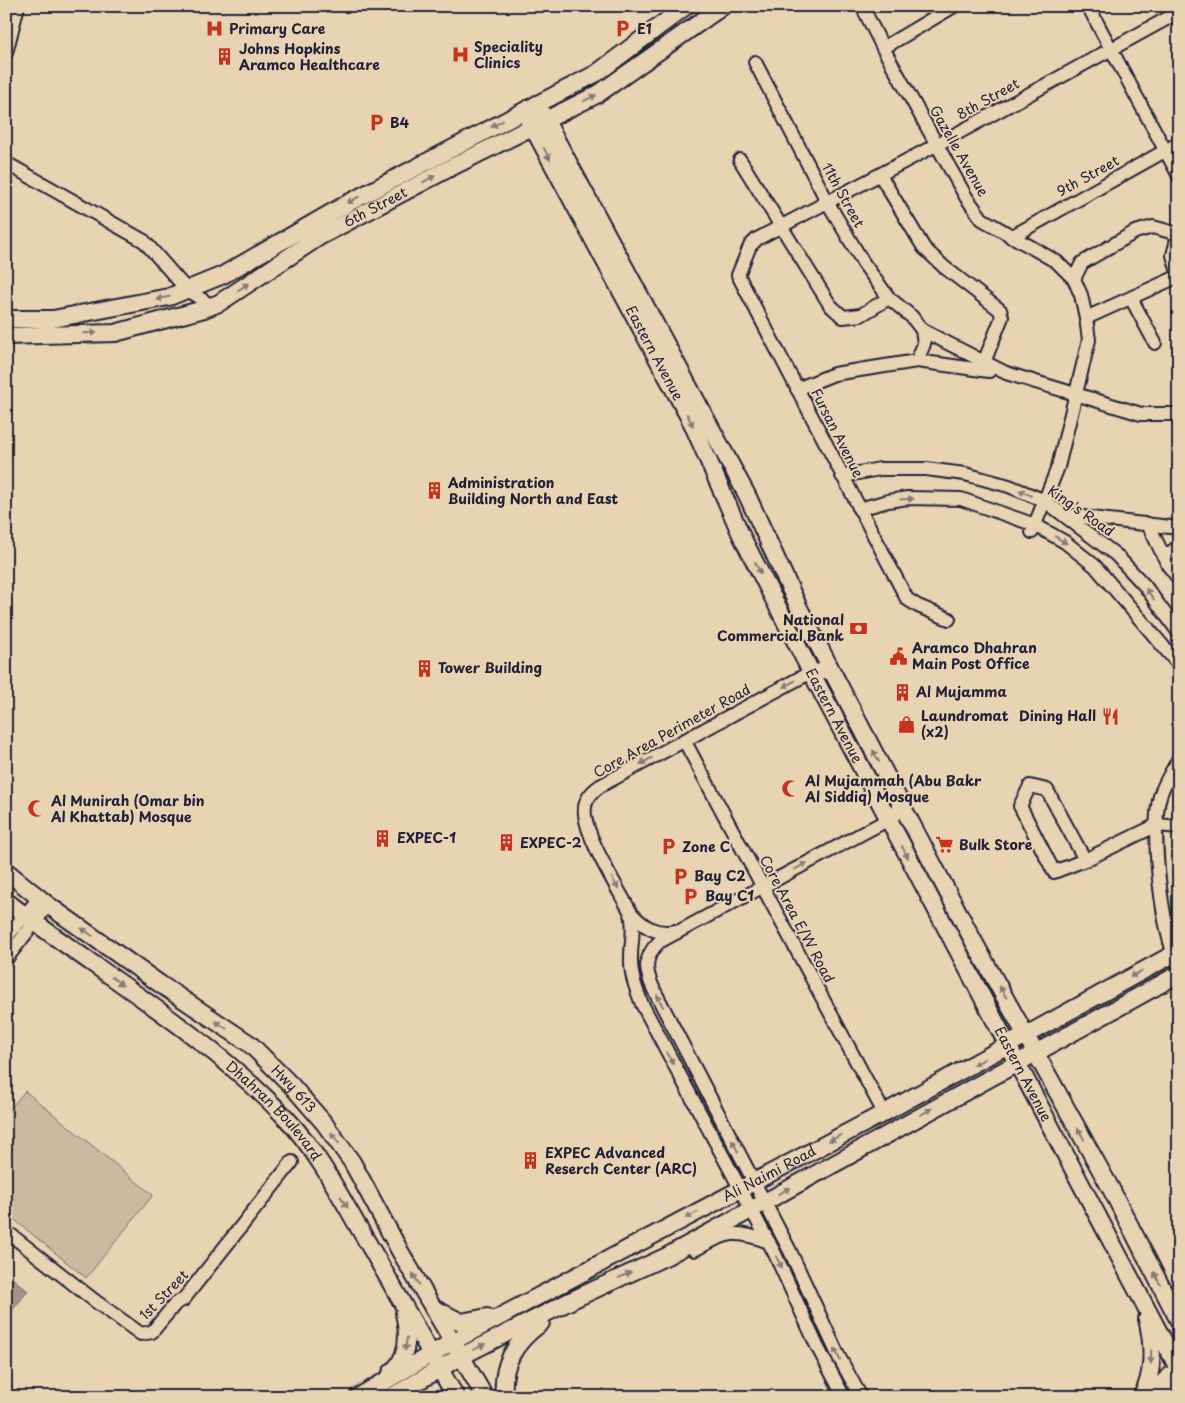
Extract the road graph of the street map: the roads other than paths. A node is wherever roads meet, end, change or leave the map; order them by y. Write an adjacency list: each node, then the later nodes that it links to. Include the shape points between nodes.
1 (18, 6): 10 (street)
2 (686, 6): 12 (main road, 6th Street, via 597,73)
3 (723, 6): 13 (main road, 6th Street, one-way to 3, via 598,94)
4 (862, 6): 8 (street, Gazelle Avenue)
5 (954, 6): 8 (street)
6 (1088, 6): 9 (street)
7 (1179, 12): 9 (street, 8th Street)
8 (883, 48): 15 (street, Gazelle Avenue)
9 (1110, 49): 15 (street, 8th Street); 16 (street)
10 (6, 53)
11 (755, 62): 21 (street, 11th Street)
12 (531, 107): 13 (main road, Eastern Avenue); 28 (main road, 6th Street, one-way to 28, via 350,202 223,275)
13 (539, 124): 31 (main road, 6th Street, one-way to 13, via 320,237); 58 (main road, Eastern Avenue, one-way to 58, via 692,423 742,537); 59 (main road, Eastern Avenue, via 747,495)
14 (1179, 142): 16 (street, 9th Street)
15 (938, 144): 19 (street, 8th Street); 24 (street, Gazelle Avenue, via 966,197 982,219)
16 (1165, 150): 20 (street); 24 (street, 9th Street)
17 (740, 160): 22 (street)
18 (6, 163): 28 (street, via 144,241)
19 (880, 175): 21 (street, 8th Street); 40 (street, via 924,248 1000,310 1002,317)
20 (1179, 176)
21 (828, 203): 22 (street, 8th Street); 29 (street, 11th Street, via 864,264)
22 (781, 227): 25 (street, 8th Street); 29 (street, via 830,305 843,317 861,315)
23 (1178, 233): 26 (street, via 1173,255); 27 (street, via 1153,227 1135,232 1082,263)
24 (1012, 237): 27 (street, Gazelle Avenue, via 1057,262)
25 (758, 239): 41 (street, Fursan Avenue, via 750,246 738,275)
26 (1179, 276): 30 (street)
27 (1074, 279): 32 (street, Gazelle Avenue)
28 (187, 290): 31 (street); 33 (main road, 6th Street, one-way to 33, via 53,318)
29 (889, 298): 34 (street, 11th Street, via 912,316)
30 (1131, 298): 32 (street); 37 (street)
31 (212, 306): 35 (main road, 6th Street, one-way to 31, via 115,333)
32 (1086, 318): 42 (street, Gazelle Avenue, via 1089,340)
33 (6, 319)
34 (922, 330): 39 (street, via 924,344); 40 (street, 11th Street)
35 (54, 334): 36 (main road, 6th Street); 38 (main road)
36 (6, 336)
37 (1155, 343)
38 (6, 349)
39 (917, 361): 40 (street, 11th Street); 41 (street, 11th Street, via 834,374)
40 (983, 366): 42 (street, 11th Street)
41 (797, 389): 44 (street, Fursan Avenue)
42 (1074, 394): 43 (street, 11th Street, via 1141,414); 45 (street, Gazelle Avenue, via 1058,467)
43 (1179, 414)
44 (842, 476): 45 (street, King's Road, one-way to 44, via 1009,486 946,471 880,469); 46 (street, Fursan Avenue)
45 (1045, 501): 47 (street, King's Road); 50 (street, Gazelle Avenue)
46 (859, 509): 50 (street, one-way to 50, via 901,499 960,499); 55 (street, Fursan Avenue, via 907,598)
47 (1064, 515): 48 (street); 56 (street, King's Road, one-way to 47, via 1116,554)
48 (1148, 524): 49 (street); 53 (street)
49 (1173, 528): 51 (street)
50 (1034, 529): 57 (street, one-way to 57, via 1065,542 1095,566)
51 (1179, 541)
52 (1179, 546): 53 (street)
53 (1165, 557): 54 (street)
54 (1179, 579)
55 (950, 619)
56 (1179, 633)
57 (1179, 664)
58 (811, 672): 59 (street, via 820,670); 60 (street, Core Area Perimeter Road, one-way to 60); 63 (main road, Eastern Avenue)
59 (833, 675): 62 (main road, Eastern Avenue, one-way to 59)
60 (684, 740): 68 (street, Core Area E/W Road); 71 (street, Core Area Perimeter Road, one-way to 71, via 600,786 592,792 585,806 589,833)
61 (1179, 758): 64 (street, via 1160,796)
62 (898, 798): 63 (street, via 897,812); 78 (main road, Eastern Avenue, one-way to 62)
63 (888, 819): 68 (street, one-way to 63); 79 (main road, Eastern Avenue, one-way to 79)
64 (1156, 825): 65 (street); 66 (street); 75 (street, via 1162,898)
65 (1179, 827)
66 (1085, 860): 66 (street, via 1054,872 1020,806 1030,786 1047,790)
67 (6, 871): 70 (main road, Hwy 613)
68 (762, 886): 73 (street); 82 (street, Core Area E/W Road)
69 (6, 901): 72 (main road, Dhahran Boulevard)
70 (44, 901): 72 (street); 92 (main road, Hwy 613, one-way to 70, via 352,1162 292,1086 250,1044)
71 (631, 914): 73 (street, via 649,929 659,932); 84 (street, one-way to 84, via 634,926 631,958 636,989)
72 (30, 919): 74 (street); 76 (street); 90 (main road, Dhahran Boulevard, one-way to 90, via 198,1039 243,1076 288,1120 321,1166)
73 (681, 930): 84 (street, one-way to 73, via 647,972 651,949)
74 (6, 938)
75 (1177, 957): 78 (main road, Ali Naimi Road, one-way to 78)
76 (6, 959)
77 (1179, 974): 80 (main road, Ali Naimi Road)
78 (1027, 1035): 79 (main road, Ali Naimi Road); 80 (main road, Eastern Avenue)
79 (1007, 1046): 81 (main road, Eastern Avenue); 82 (main road, Ali Naimi Road, one-way to 82)
80 (1036, 1052): 81 (main road, Ali Naimi Road); 94 (main road, Eastern Avenue, one-way to 80)
81 (1015, 1062): 85 (main road, Ali Naimi Road, one-way to 81); 89 (main road, Eastern Avenue)
82 (884, 1113): 84 (main road, Ali Naimi Road, one-way to 84)
83 (292, 1162): 86 (street, 1st Street, via 183,1300 176,1303 152,1332 141,1334)
84 (747, 1185): 85 (street); 93 (main road, Ali Naimi Road, one-way to 93)
85 (758, 1205): 87 (street); 88 (main road, Ali Naimi Road); 106 (street, one-way to 85, via 839,1357 805,1280)
86 (6, 1231)
87 (769, 1242): 88 (street, via 745,1233 724,1234 691,1251); 105 (street, one-way to 105)
88 (668, 1256): 91 (main road, Ali Naimi Road, one-way to 88)
89 (1139, 1293): 98 (main road, Eastern Avenue); 107 (main road, one-way to 107, via 1148,1321 1152,1350 1149,1378)
90 (399, 1297): 97 (main road, Dhahran Boulevard); 99 (main road, one-way to 99, via 408,1328 406,1350 398,1368)
91 (572, 1300): 96 (main road, Ali Naimi Road, one-way to 91); 104 (main road, via 527,1333 516,1346 505,1369)
92 (432, 1306): 93 (main road, via 461,1322 480,1320); 95 (main road, Hwy 613)
93 (513, 1308): 95 (main road, Ali Naimi Road)
94 (1179, 1321)
95 (452, 1342): 96 (main road, Hwy 613); 97 (main road, Ali Naimi Road)
96 (460, 1357): 97 (main road, Ali Naimi Road); 103 (main road, Hwy 613)
97 (435, 1361): 99 (main road, Ali Naimi Road); 101 (main road, Ali Naimi Road); 102 (main road, Dhahran Boulevard)
98 (1179, 1372): 108 (main road); 109 (main road)
99 (378, 1386): 100 (main road, Ali Naimi Road)
100 (358, 1397)
101 (391, 1397)
102 (456, 1397)
103 (485, 1397)
104 (504, 1397)
105 (844, 1397)
106 (861, 1397)
107 (1141, 1397)
108 (1147, 1397)
109 (1165, 1397)

